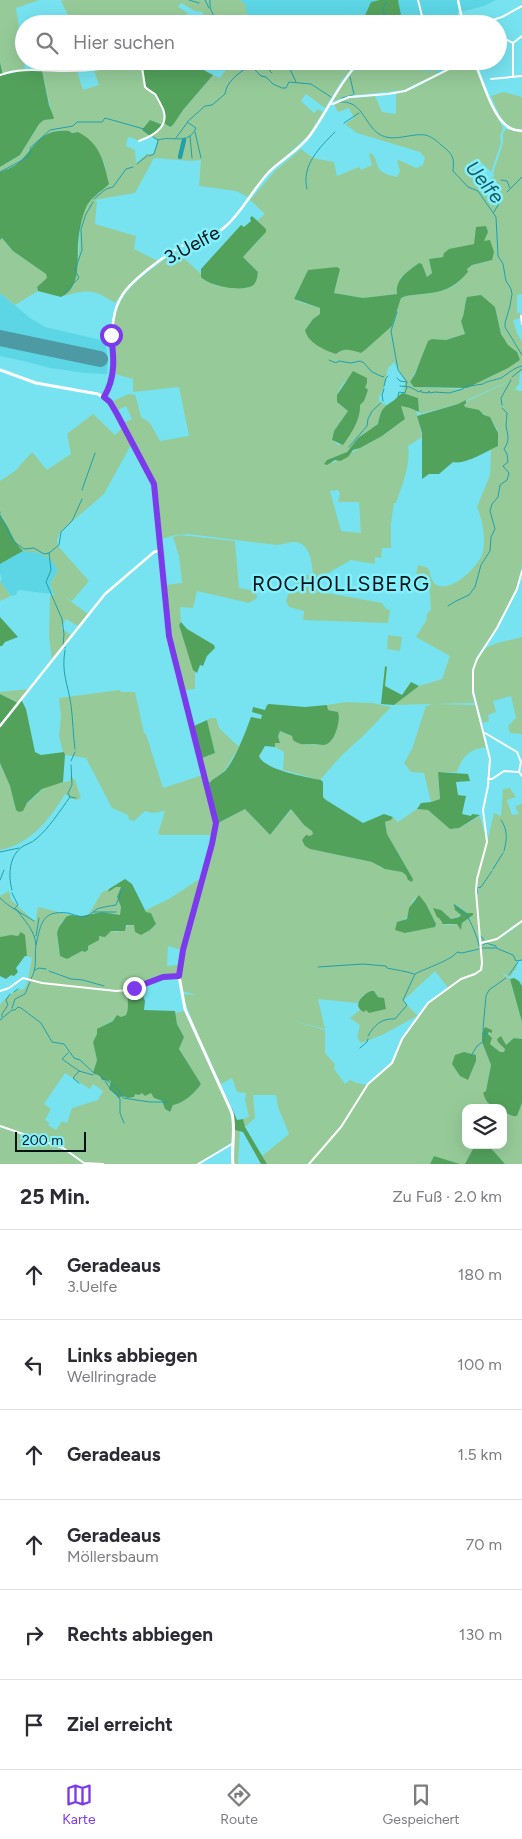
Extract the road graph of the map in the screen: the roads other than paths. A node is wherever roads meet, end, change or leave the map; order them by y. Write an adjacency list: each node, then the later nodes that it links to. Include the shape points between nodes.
1 (418, 0): 4 (street)
2 (458, 0): 5 (street)
3 (522, 6): 6 (street)
4 (422, 15)
5 (461, 15)
6 (506, 15)
7 (522, 36): 9 (street)
8 (507, 40): 9 (street)
9 (513, 43): 19 (street)
10 (30, 70): 17 (street)
11 (30, 70): 12 (street)
12 (88, 70)
13 (142, 70): 23 (street, via 145,87 156,96 164,109 165,119 163,127 156,133)
14 (352, 70): 21 (street, 3.Uelfe)
15 (447, 70): 21 (street, via 404,91 349,97)
16 (479, 70): 22 (street, via 500,119 510,128)
17 (0, 75)
18 (522, 76): 19 (street)
19 (513, 77): 20 (street)
20 (492, 79)
21 (330, 103): 27 (street, 3.Uelfe, via 308,138 268,173 225,228 175,250 125,291 113,318 114,369)
22 (522, 131)
23 (139, 141)
24 (521, 316): 25 (street)
25 (522, 324)
26 (0, 370): 27 (main road, via 42,384)
27 (104, 397): 28 (main road, via 110,402 154,484)
28 (161, 550): 30 (street, via 106,592); 36 (main road, via 169,636 216,823)
29 (522, 571): 31 (street, via 517,589 473,670 473,686)
30 (0, 726)
31 (485, 733): 32 (street, via 518,753); 33 (street, via 490,755)
32 (520, 774): 33 (street, via 504,771)
33 (488, 779): 35 (street, via 483,813 487,842 476,885)
34 (522, 921): 35 (street, via 497,939)
35 (480, 943): 43 (street, via 481,968 478,973 459,980 425,1007 402,1039 395,1060 368,1084 341,1127)
36 (179, 976): 37 (street, via 163,977 129,990 102,990 21,978); 39 (main road, via 185,1009 232,1113)
37 (0, 991)
38 (0, 1126): 40 (street, via 63,1148 84,1163)
39 (233, 1143): 41 (street); 42 (main road)
40 (103, 1164)
41 (198, 1164)
42 (233, 1164)
43 (309, 1164)

